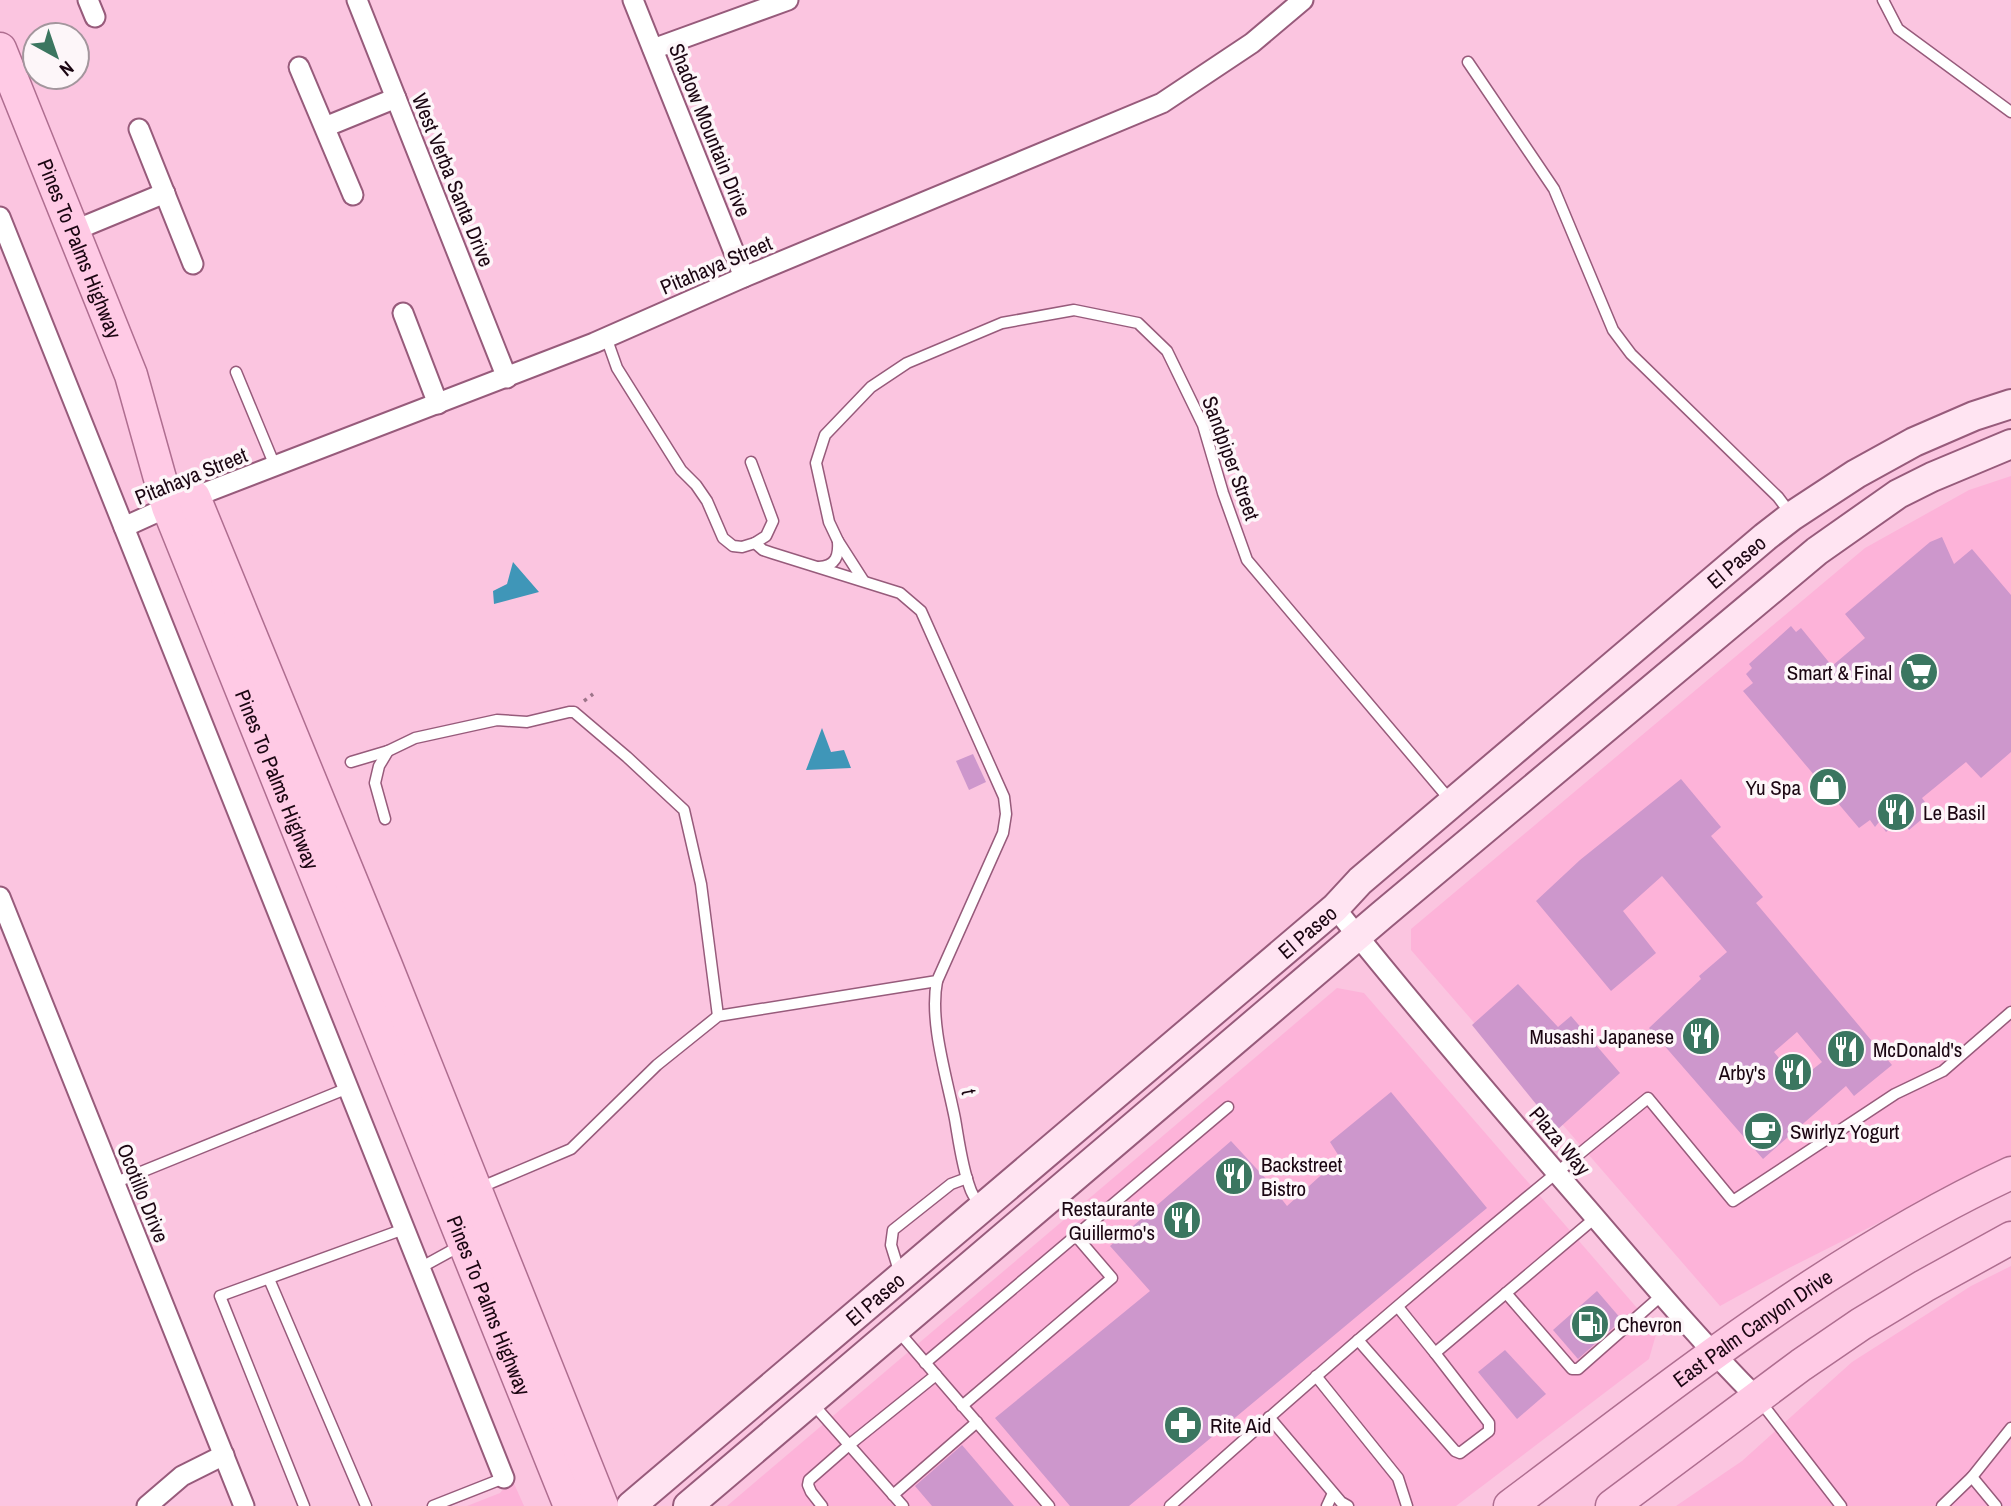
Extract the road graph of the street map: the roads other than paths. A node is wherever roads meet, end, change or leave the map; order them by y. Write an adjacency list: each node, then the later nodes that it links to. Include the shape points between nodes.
1 (357, 0): 10 (street, West Verba Santa Drive)
2 (633, 0): 7 (street, Shadow Mountain Drive)
3 (788, 0): 7 (street)
4 (1303, 0): 19 (street, Pitahaya Street, via 1252,43 1162,103)
5 (1883, 0): 11 (lane, via 1898,29)
6 (0, 48): 17 (main road, Pines To Palms Highway)
7 (653, 48): 19 (street, Shadow Mountain Drive)
8 (1468, 62): 30 (lane, via 1553,189 1613,330 1631,354)
9 (299, 67): 12 (street)
10 (396, 98): 12 (street); 23 (street, West Verba Santa Drive)
11 (2011, 112)
12 (325, 127): 15 (street)
13 (139, 129): 14 (street)
14 (164, 193): 17 (street); 18 (street)
15 (353, 195)
16 (0, 217): 31 (street)
17 (74, 231): 29 (main road, Pines To Palms Highway)
18 (193, 264)
19 (744, 277): 21 (street, Pitahaya Street)
20 (403, 313): 24 (street)
21 (606, 337): 23 (street, Pitahaya Street); 33 (lane, via 617,368 681,470 707,501 723,538 733,546)
22 (236, 372): 28 (lane)
23 (507, 378): 24 (street, Pitahaya Street)
24 (438, 404): 28 (street, Pitahaya Street)
25 (2011, 404): 30 (street, El Paseo, via 1914,442)
26 (2011, 444): 42 (street, El Paseo, via 1898,494 1817,551)
27 (751, 462): 33 (lane, via 773,521 766,536)
28 (275, 466): 29 (street, Pitahaya Street)
29 (181, 502): 31 (street, Pitahaya Street); 54 (main road, Pines To Palms Highway)
30 (1792, 516): 38 (street, El Paseo)
31 (124, 527): 48 (street)
32 (838, 541): 34 (lane, via 836,559); 35 (lane, Sandpiper Street); 38 (lane, Sandpiper Street, via 829,522 816,463 825,435 871,387 907,363 1002,323 1074,310 1138,323 1167,351 1203,425 1247,560)
33 (755, 543): 34 (lane, via 762,550)
34 (817, 567): 35 (lane)
35 (863, 580): 43 (lane, via 900,593 921,611 1006,804 1003,833)
36 (388, 751): 37 (lane); 39 (lane, via 375,783); 46 (lane, via 415,738 497,720 527,722 569,712 579,716 684,810 701,884)
37 (351, 762)
38 (1453, 803): 41 (street, El Paseo, via 1360,881)
39 (386, 819)
40 (0, 897): 53 (street, Ocotillo Drive)
41 (1335, 908): 42 (street, Plaza Way); 44 (street, El Paseo)
42 (1358, 936): 47 (street, El Paseo); 50 (street, Plaza Way)
43 (937, 981): 46 (lane); 52 (lane, t, via 937,1027)
44 (1246, 982): 47 (street, via 1233,1019 1191,1058); 55 (street, El Paseo)
45 (2011, 1012): 50 (lane, via 1942,1071 1895,1094 1733,1201 1648,1098)
46 (718, 1016): 54 (lane, via 657,1065 570,1149)
47 (1197, 1072): 68 (street, El Paseo)
48 (348, 1087): 53 (lane); 57 (street)
49 (1228, 1107): 58 (lane)
50 (1556, 1172): 56 (street, Plaza Way); 66 (lane)
51 (2011, 1173): 71 (main road, East Palm Canyon Drive, via 1894,1233)
52 (967, 1178): 55 (lane, t); 62 (lane, via 951,1184 893,1230 891,1245)
53 (114, 1183): 83 (street, Ocotillo Drive)
54 (461, 1195): 60 (main road, Pines To Palms Highway); 94 (main road, Pines To Palms Highway)
55 (981, 1207): 62 (street, El Paseo); 68 (street, via 986,1221 982,1233 913,1305)
56 (1595, 1217): 64 (lane); 65 (street, Plaza Way)
57 (404, 1229): 61 (street); 63 (lane)
58 (1076, 1236): 72 (lane); 78 (lane, via 1112,1278)
59 (2011, 1238): 76 (main road, via 1861,1324)
60 (464, 1245): 61 (lane); 93 (main road, Pines To Palms Highway)
61 (420, 1268): 85 (street)
62 (901, 1276): 67 (street, El Paseo)
63 (269, 1279): 90 (lane, via 220,1296); 91 (lane)
64 (1506, 1293): 65 (lane, via 1572,1369 1578,1369); 70 (lane)
65 (1662, 1295): 71 (street, Plaza Way)
66 (1398, 1307): 69 (lane); 70 (lane)
67 (846, 1323): 68 (street); 73 (street, El Paseo)
68 (900, 1325): 72 (lane); 77 (street, El Paseo)
69 (1358, 1340): 70 (lane, via 1460,1452 1489,1431 1489,1423); 75 (lane)
70 (1435, 1353)
71 (1713, 1355): 76 (street, Plaza Way); 105 (main road, East Palm Canyon Drive)
72 (925, 1363): 74 (lane)
73 (799, 1364): 95 (street, El Paseo); 96 (street, via 755,1420)
74 (936, 1375): 78 (lane); 82 (lane)
75 (1316, 1376): 79 (lane); 104 (lane, via 1398,1478)
76 (1757, 1398): 106 (main road); 107 (lane)
77 (811, 1401): 82 (lane); 97 (street, El Paseo)
78 (962, 1406): 80 (lane)
79 (1269, 1417): 86 (lane); 101 (lane)
80 (977, 1422): 87 (lane); 100 (lane)
81 (2011, 1428): 84 (lane)
82 (849, 1445): 87 (lane); 98 (lane, via 810,1480 811,1492)
83 (224, 1455): 88 (street, via 182,1476); 89 (street, Ocotillo Drive)
84 (1972, 1477): 108 (lane); 109 (lane)
85 (504, 1478): 92 (lane)
86 (1333, 1493): 102 (lane); 103 (lane)
87 (892, 1494): 99 (lane)
88 (147, 1506)
89 (244, 1506)
90 (304, 1506)
91 (366, 1506)
92 (433, 1506)
93 (570, 1506)
94 (602, 1506)
95 (631, 1506)
96 (653, 1506)
97 (688, 1506)
98 (822, 1506)
99 (902, 1506)
100 (1049, 1506)
101 (1170, 1506)
102 (1327, 1506)
103 (1348, 1506)
104 (1407, 1506)
105 (1510, 1506)
106 (1612, 1506)
107 (1841, 1506)
108 (1942, 1506)
109 (1996, 1506)

